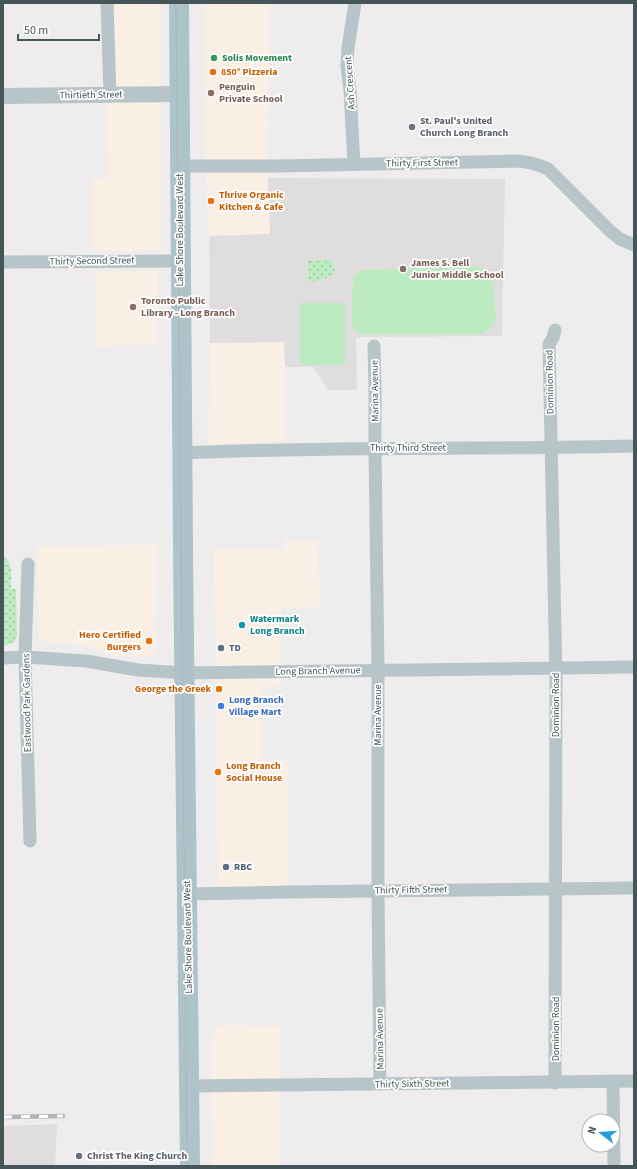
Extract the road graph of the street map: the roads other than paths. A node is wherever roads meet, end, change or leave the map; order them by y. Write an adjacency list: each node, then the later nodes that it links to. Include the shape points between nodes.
1 (107, 3): 5 (street)
2 (179, 3): 4 (main road, Lake Shore Boulevard West)
3 (355, 3): 7 (street, Ash Crescent, via 347,66)
4 (179, 94): 5 (street, Thirtieth Street); 8 (main road, Lake Shore Boulevard West)
5 (110, 95): 6 (street, Thirtieth Street)
6 (3, 96)
7 (354, 164): 8 (street, Thirty First Street); 9 (street, Thirty First Street, via 518,161 539,165 558,178 610,232)
8 (180, 166): 10 (main road, Lake Shore Boulevard West)
9 (634, 245)
10 (180, 261): 11 (street, Thirty Second Street); 17 (main road, Lake Shore Boulevard West)
11 (3, 262)
12 (555, 330): 16 (street, Dominion Road, via 549,344)
13 (374, 346): 15 (street, Marina Avenue)
14 (634, 446): 16 (street, Thirty Third Street)
15 (375, 448): 16 (street, Thirty Third Street); 17 (street, Thirty Third Street); 23 (street, Marina Avenue)
16 (551, 448): 22 (street, Dominion Road)
17 (182, 453): 24 (main road, Lake Shore Boulevard West, via 183,553 171,576 172,656)
18 (28, 564): 19 (street, Eastwood Park Gardens)
19 (25, 657): 20 (street, Long Branch Avenue); 24 (street, Long Branch Avenue, via 86,660 138,670); 25 (street, Eastwood Park Gardens)
20 (3, 658)
21 (634, 667): 22 (street, Long Branch Avenue)
22 (556, 668): 23 (street, Long Branch Avenue); 26 (street, Dominion Road)
23 (378, 670): 24 (street, Long Branch Avenue); 28 (street, Marina Avenue)
24 (185, 673): 29 (main road, Lake Shore Boulevard West, via 197,686 198,769 186,804)
25 (30, 841)
26 (555, 888): 27 (street, Thirty Fifth Street); 28 (street, Thirty Fifth Street); 33 (street, Dominion Road)
27 (634, 888)
28 (378, 891): 29 (street, Thirty Fifth Street); 34 (street, Marina Avenue)
29 (188, 894): 30 (main road, Lake Shore Boulevard West)
30 (189, 1077): 34 (street, Thirty Sixth Street); 35 (main road, Lake Shore Boulevard West, via 177,1100); 36 (main road, Lake Shore Boulevard West)
31 (634, 1081): 32 (street, Thirty Sixth Street)
32 (613, 1082): 33 (street, Thirty Sixth Street); 37 (street)
33 (555, 1083): 34 (street, Thirty Sixth Street)
34 (380, 1084)
35 (177, 1166)
36 (190, 1166)
37 (614, 1166)

